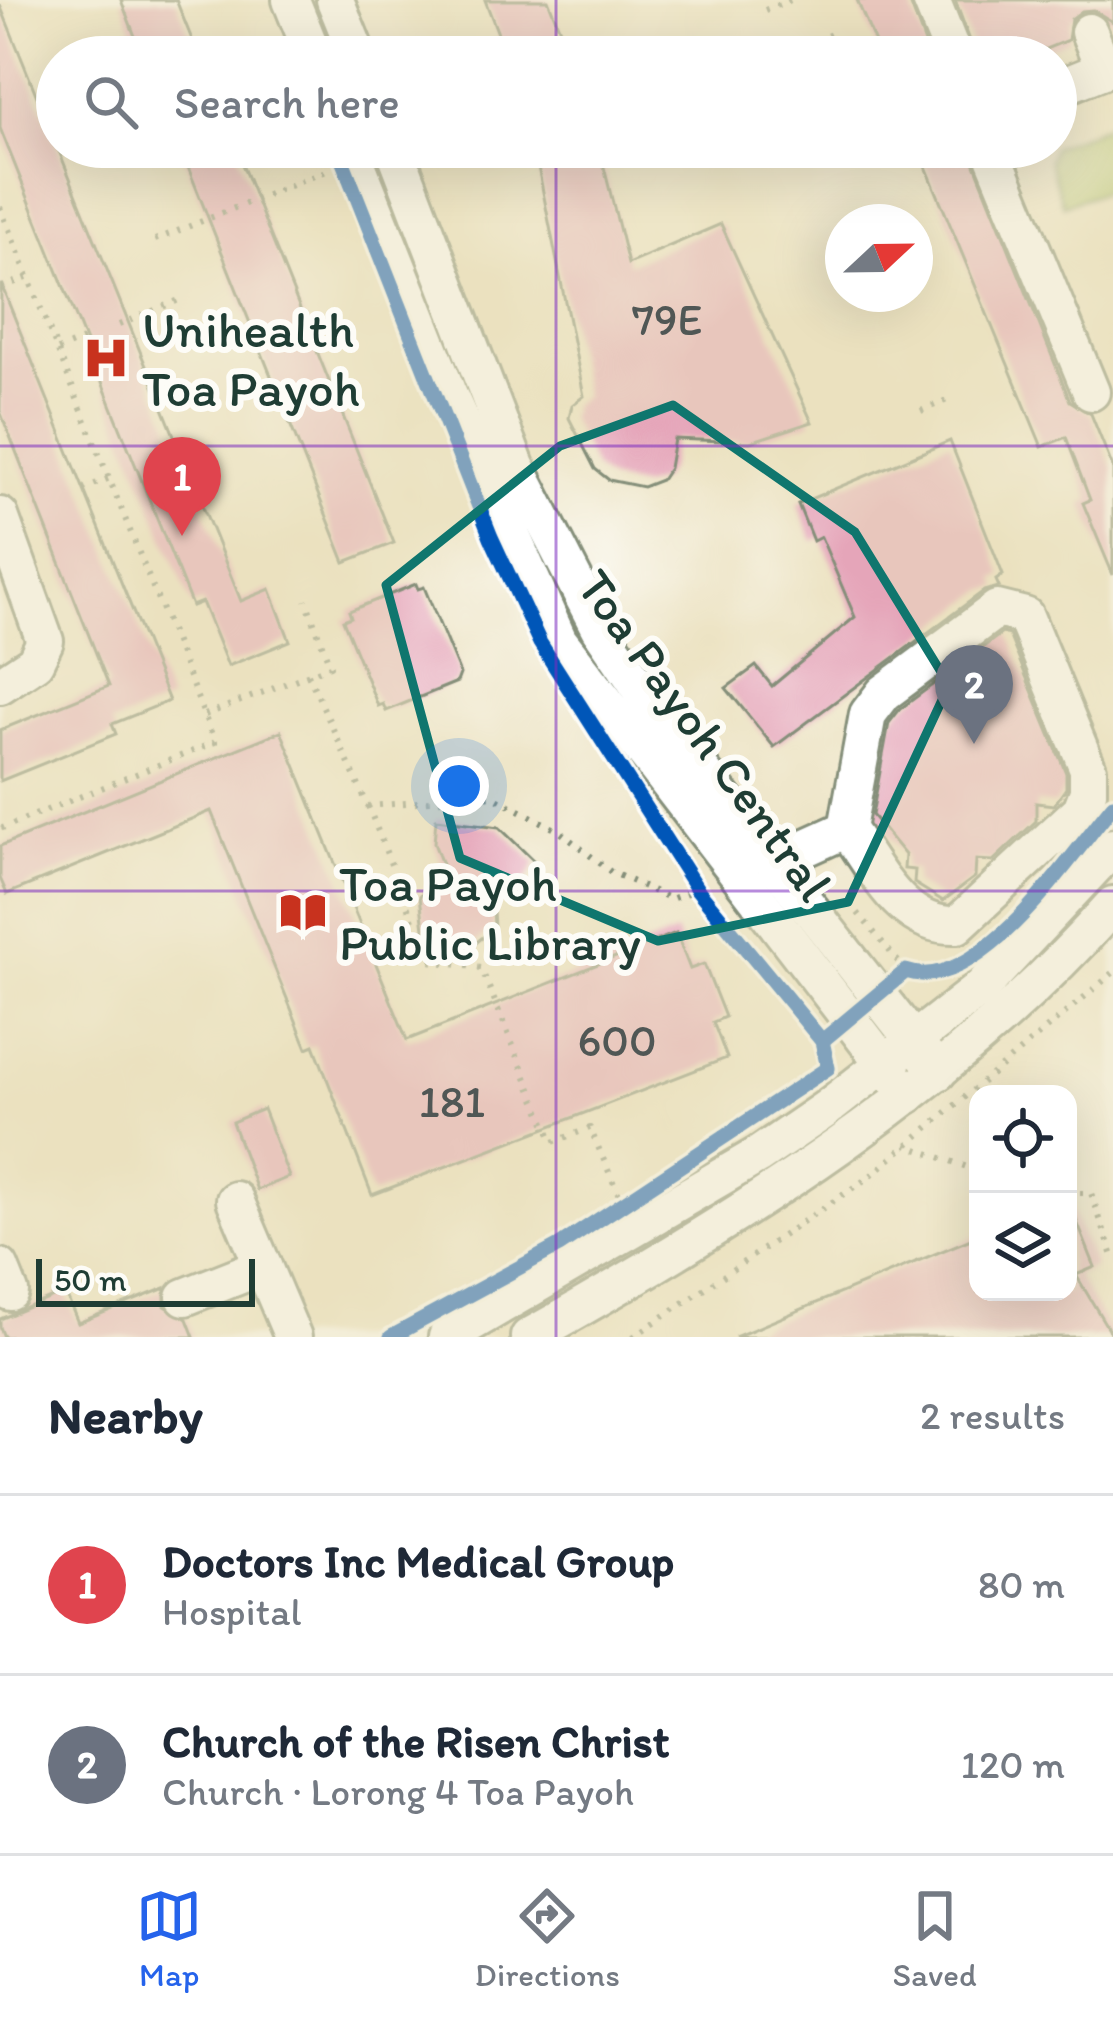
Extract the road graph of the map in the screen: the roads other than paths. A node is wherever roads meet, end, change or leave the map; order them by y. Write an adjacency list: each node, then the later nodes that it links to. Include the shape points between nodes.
1 (291, 0): 5 (street)
2 (335, 0): 6 (street)
3 (931, 0): 7 (street)
4 (1089, 32): 8 (street)
5 (306, 36)
6 (350, 36)
7 (946, 36)
8 (1108, 68): 9 (street)
9 (1077, 81)
10 (353, 168): 23 (street, Toa Payoh Central, via 559,641)
11 (402, 168): 19 (street, Toa Payoh Central, via 516,466 571,578 649,702)
12 (999, 168): 13 (street)
13 (1091, 392)
14 (0, 516): 15 (street, via 45,641 35,662)
15 (0, 685)
16 (847, 829): 18 (street, via 907,911 933,926 957,926); 18 (street, via 863,733 884,693 982,617 1011,609 1025,616 1088,769 1081,810); 19 (street)
17 (1113, 848): 20 (street)
18 (1034, 854): 20 (street)
19 (781, 867): 22 (street, Toa Payoh Central, via 892,983)
20 (1073, 896): 22 (street, via 981,988)
21 (1113, 905): 24 (street, via 1045,980)
22 (912, 1039): 23 (street); 24 (street, Toa Payoh Central)
23 (884, 1062): 25 (street, Toa Payoh Central); 29 (street, via 757,1156)
24 (938, 1072): 25 (street)
25 (908, 1095): 32 (street)
26 (236, 1200): 27 (street)
27 (263, 1266): 28 (street); 30 (street)
28 (185, 1297)
29 (484, 1328): 31 (street)
30 (293, 1337)
31 (447, 1337)
32 (530, 1337)

